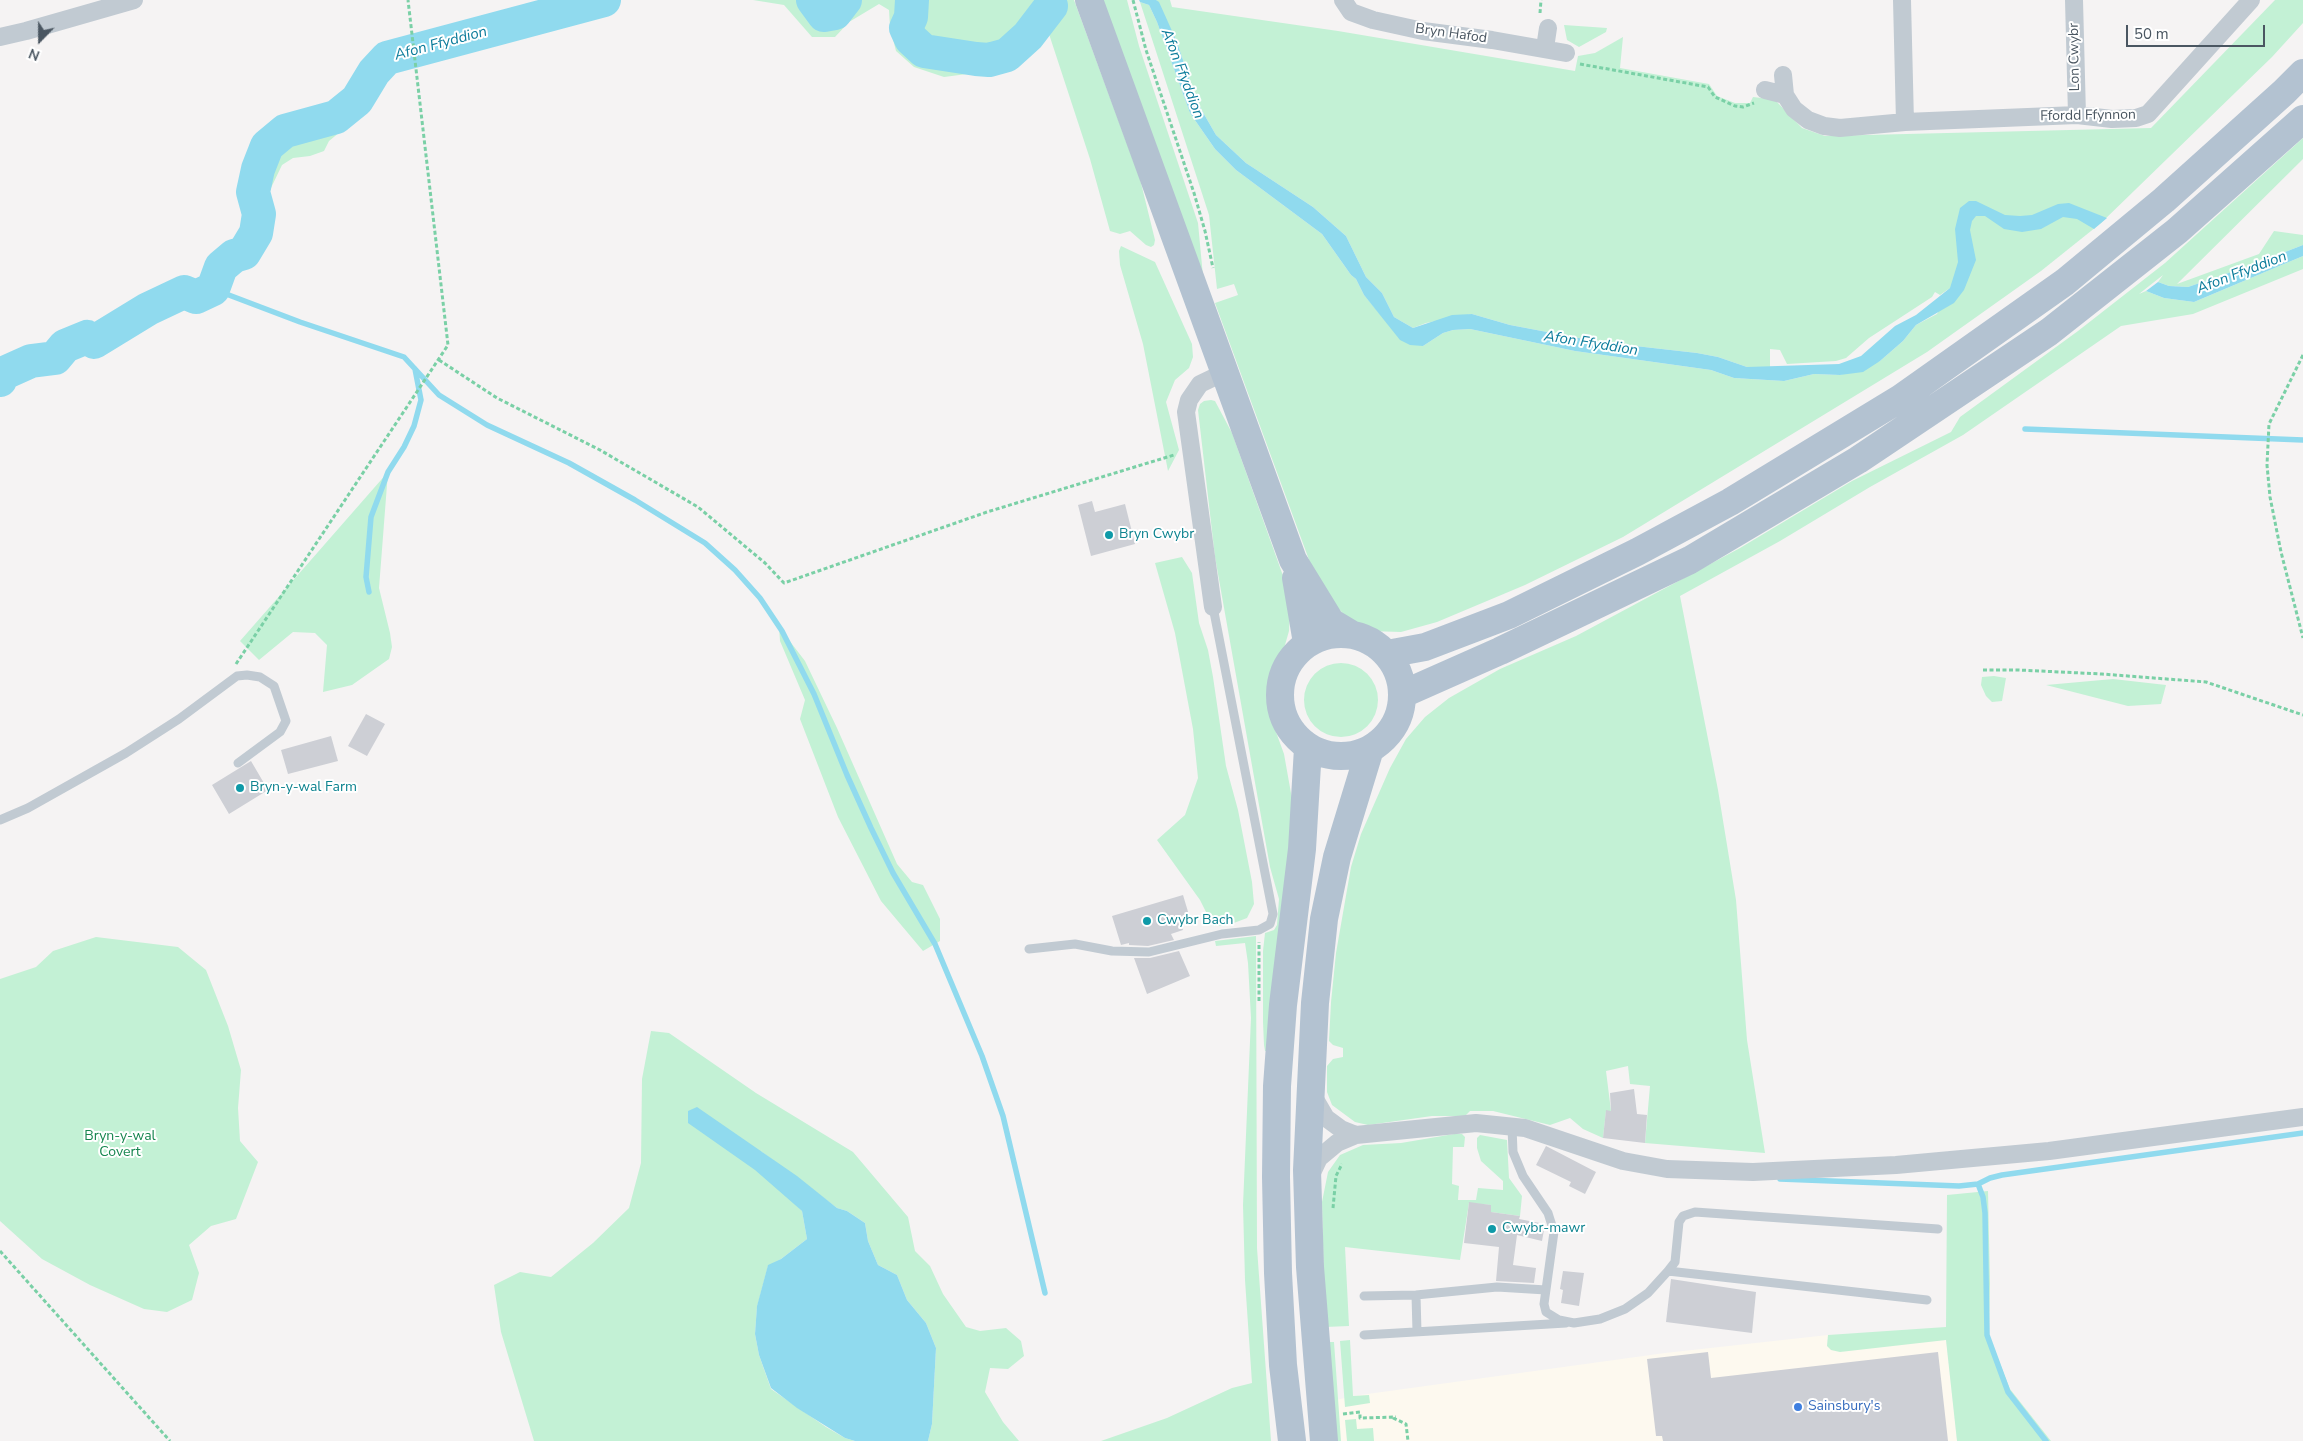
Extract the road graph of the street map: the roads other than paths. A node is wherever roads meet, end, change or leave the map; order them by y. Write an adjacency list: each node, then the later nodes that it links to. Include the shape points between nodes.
1 (134, 0): 8 (street)
2 (1089, 0): 18 (main road)
3 (1343, 0): 9 (street, Bryn Hafod, via 1351,12 1373,20 1423,31)
4 (1902, 0): 17 (street)
5 (2074, 0): 15 (street, Lon Cwybr)
6 (2251, 0): 15 (street, Ffordd Ffynnon, via 2148,114 2112,119)
7 (1548, 28): 9 (street)
8 (0, 37)
9 (1545, 48): 10 (street, Bryn Hafod)
10 (1566, 53)
11 (2303, 73): 23 (main road, via 2164,200 2065,282 1901,398 1730,502 1637,552 1509,615 1425,647)
12 (1783, 75): 14 (street)
13 (1766, 90): 14 (street)
14 (1785, 95): 17 (street, Ffordd Ffynnon, via 1794,109 1808,120 1824,126 1840,128)
15 (2077, 115): 17 (street, Ffordd Ffynnon)
16 (2303, 119): 24 (main road, via 2178,231 2048,332 1858,460 1690,560)
17 (1905, 122)
18 (1224, 373): 19 (main road); 20 (street, via 1200,384 1189,400 1186,412)
19 (1293, 560): 21 (main road, via 1331,622); 22 (main road)
20 (1213, 606): 29 (lane, via 1273,914 1270,924 1259,930 1222,934 1149,952 1112,951 1075,944)
21 (1351, 634): 22 (main road, via 1326,634); 23 (main road, via 1372,641)
22 (1307, 643): 25 (main road, via 1284,668 1279,686 1280,708 1292,733)
23 (1387, 654): 24 (main road, via 1398,672)
24 (1403, 694): 26 (main road, via 1392,730)
25 (1308, 748): 26 (main road, via 1328,755 1350,756); 45 (main road, via 1302,849 1283,1005 1277,1086 1278,1274 1283,1365)
26 (1370, 749): 30 (main road, via 1337,857 1324,919)
27 (238, 763): 28 (lane, via 280,732 286,721 274,686 260,677 237,676 126,753 28,808)
28 (0, 820)
29 (1029, 948)
30 (1310, 1091): 33 (street, via 1326,1118 1341,1129); 34 (main road)
31 (2303, 1117): 32 (street, via 2049,1151 1896,1165 1753,1172 1667,1169 1623,1161 1525,1128)
32 (1512, 1127): 33 (street, via 1476,1123); 37 (lane, via 1513,1152 1523,1176 1548,1212 1554,1232)
33 (1356, 1134): 34 (street, via 1337,1143 1319,1158)
34 (1308, 1182): 44 (main road, via 1310,1267)
35 (1938, 1229): 36 (lane, via 1695,1212 1683,1216 1679,1222 1676,1256)
36 (1668, 1271): 40 (lane); 41 (lane, via 1648,1293 1625,1309 1600,1319)
37 (1546, 1290): 38 (lane, via 1497,1287); 41 (lane, via 1546,1312 1559,1320)
38 (1416, 1294): 39 (lane); 42 (lane)
39 (1364, 1296)
40 (1927, 1300)
41 (1574, 1323): 42 (lane)
42 (1417, 1332): 43 (lane)
43 (1364, 1335)
44 (1333, 1432)
45 (1292, 1441)

